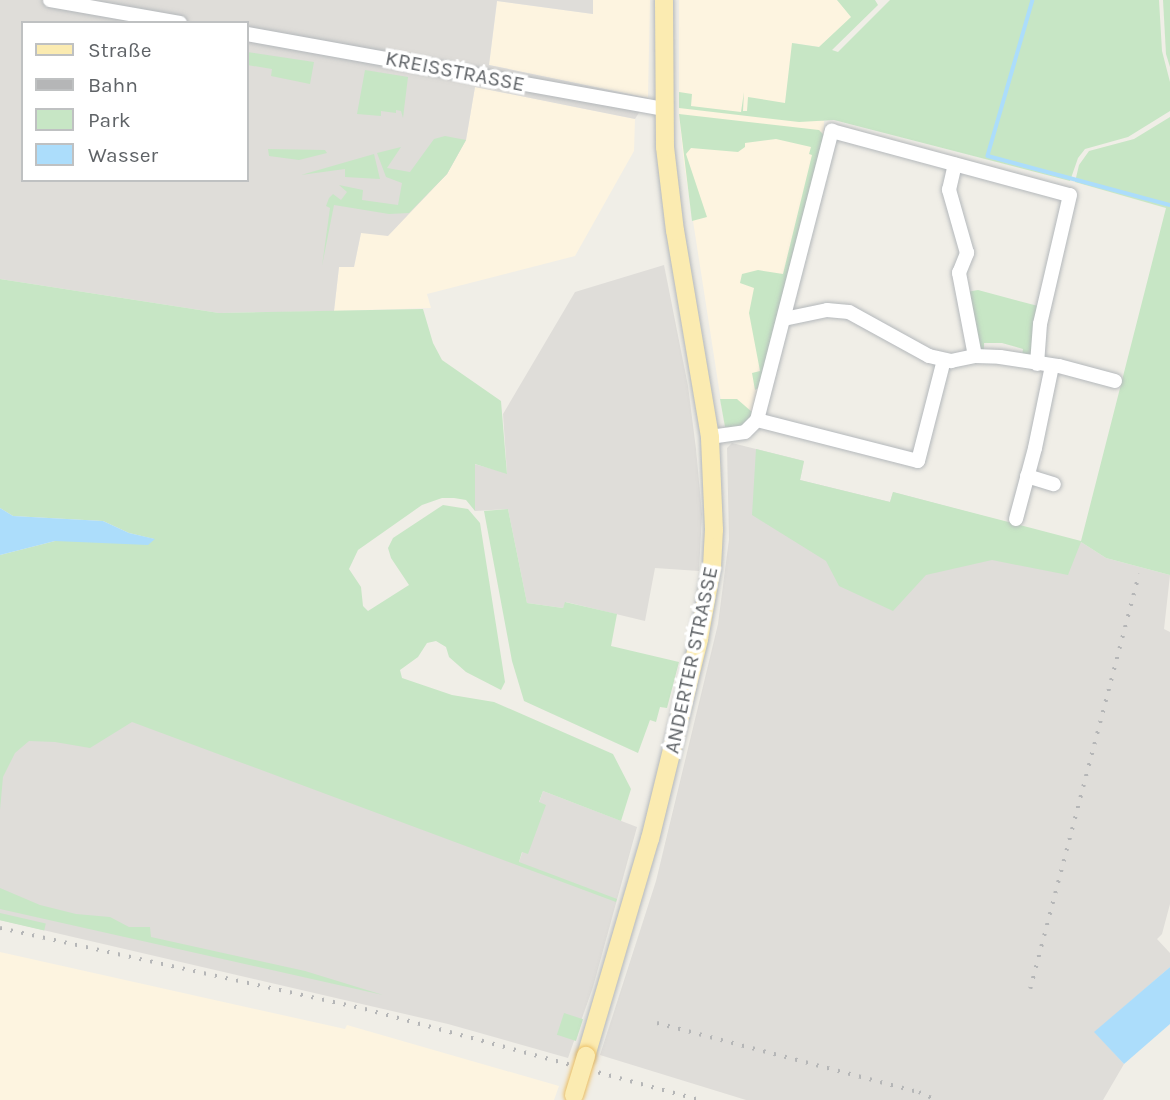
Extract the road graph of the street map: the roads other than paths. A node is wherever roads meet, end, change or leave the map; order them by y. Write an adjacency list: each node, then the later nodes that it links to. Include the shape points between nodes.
1 (50, 0): 3 (street)
2 (664, 0): 5 (main road, ANDERTER STRASSE)
3 (169, 21)
4 (248, 34): 5 (street, KREISSTRASSE)
5 (663, 109): 13 (main road, ANDERTER STRASSE, via 675,231)
6 (955, 165): 7 (street, via 832,131); 8 (street, via 949,190 967,253 959,273); 10 (street, via 1070,195 1040,324)
7 (784, 319): 9 (street, via 827,310 849,312); 12 (street)
8 (975, 356): 9 (street); 10 (street)
9 (944, 360): 12 (street, via 918,461)
10 (1045, 365): 11 (street); 14 (street)
11 (1115, 381)
12 (757, 420): 13 (street, via 745,432)
13 (710, 437): 17 (main road, ANDERTER STRASSE, bridge, via 714,530 699,639 642,870)
14 (1027, 476): 15 (street); 16 (street)
15 (1055, 484)
16 (1016, 519)
17 (574, 1097)

